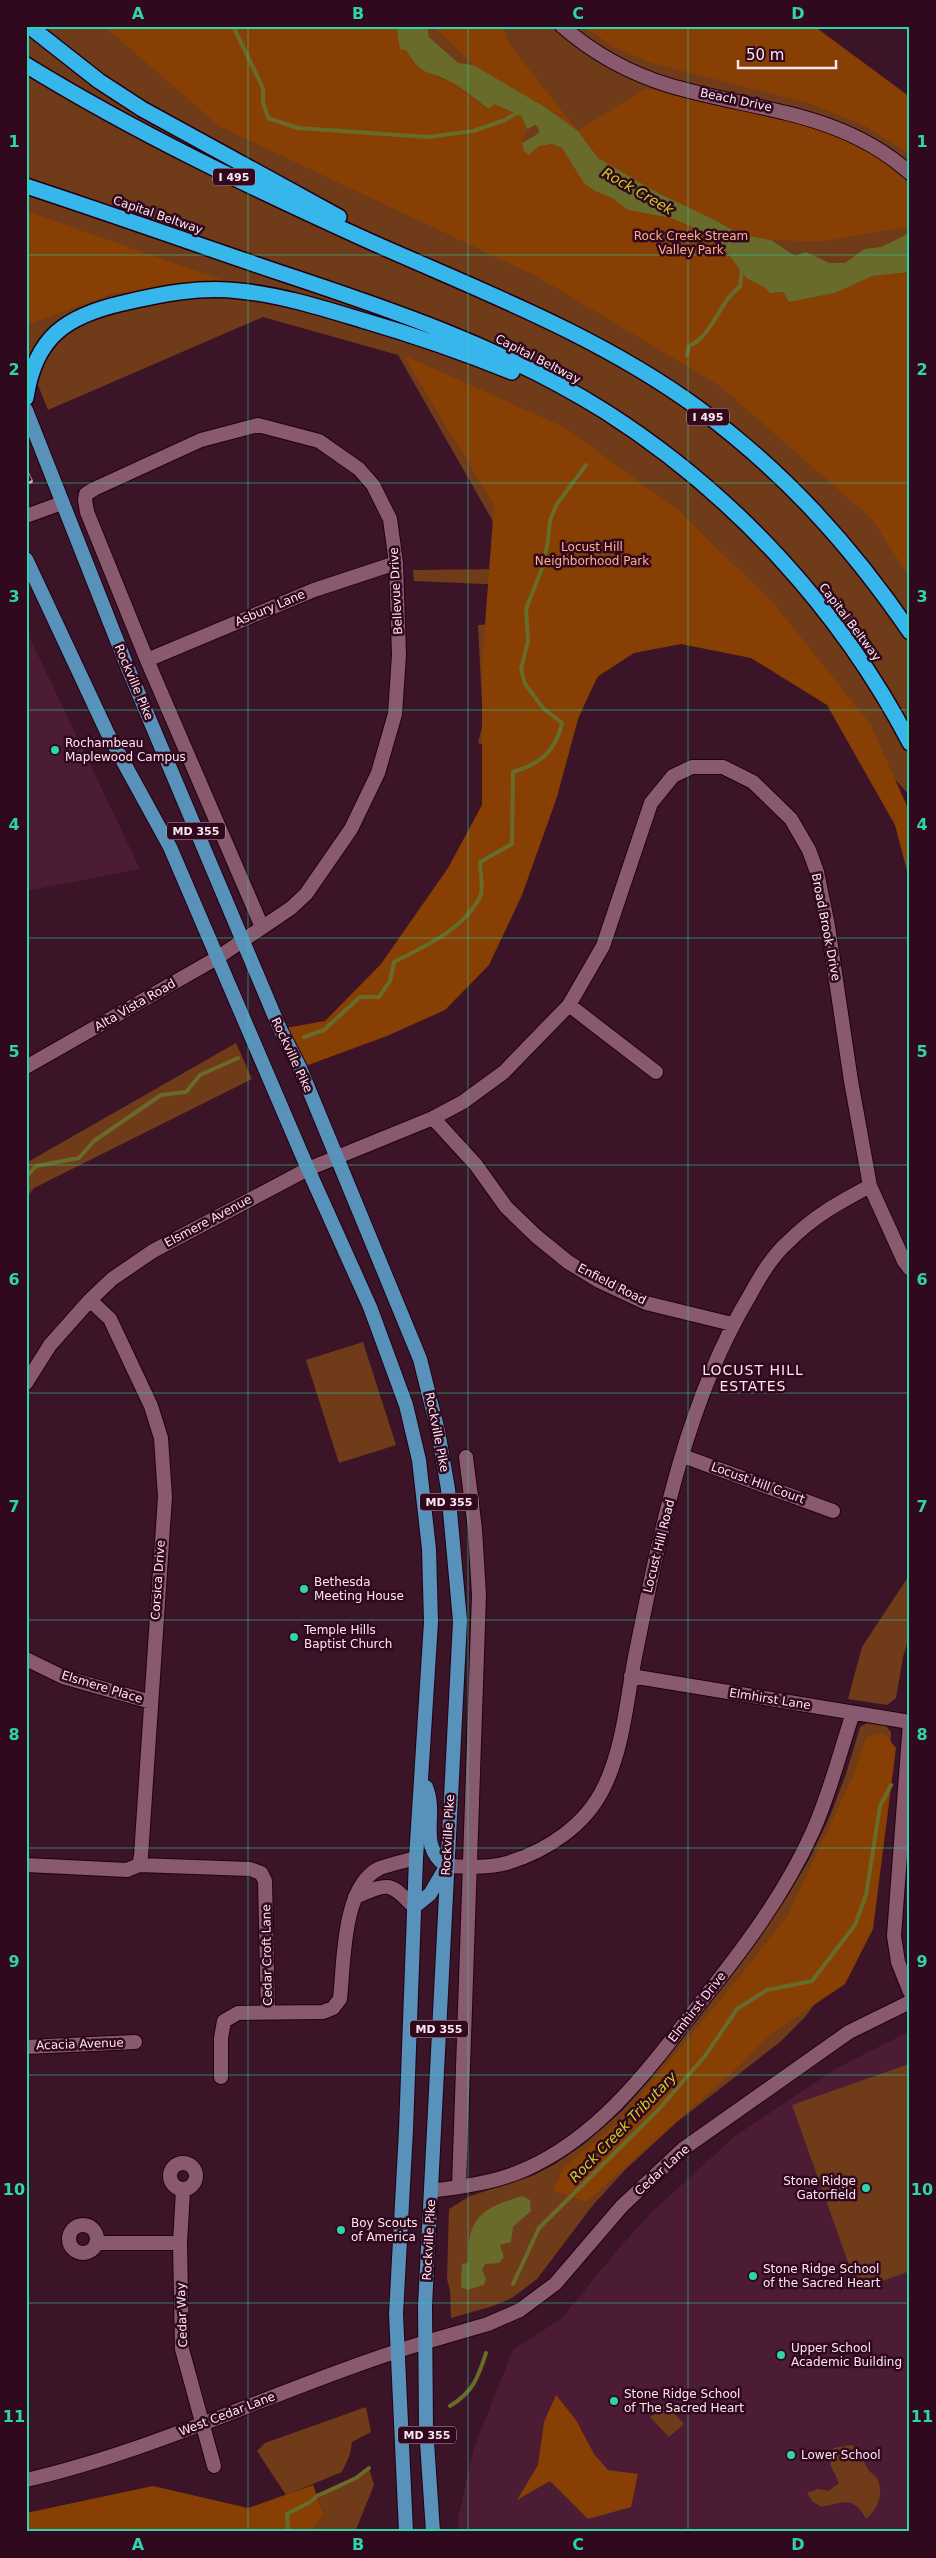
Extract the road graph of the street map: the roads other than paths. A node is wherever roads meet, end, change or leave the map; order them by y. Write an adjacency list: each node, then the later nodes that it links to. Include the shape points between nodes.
1 (29, 26): 8 (highway, via 99,81 142,109)
2 (562, 26): 4 (street, Beach Drive, via 604,57 645,76 682,89 784,111 833,126 870,144)
3 (26, 65): 8 (highway, I 495, via 147,134)
4 (910, 173)
5 (26, 178): 7 (highway)
6 (26, 186): 7 (highway, Capital Beltway)
7 (86, 206): 11 (highway, Capital Beltway, via 431,326 545,377)
8 (448, 276): 18 (highway, I 495, via 567,330 630,363 696,407 750,449 842,540)
9 (26, 398): 11 (highway, via 30,374 48,340 63,326 82,316 108,306 172,292 239,290 275,296 400,332 484,360)
10 (26, 410): 13 (main road, Rockville Pike / MD 355)
11 (605, 412): 20 (highway, Capital Beltway, via 666,454 757,534 832,621 871,675)
12 (84, 500): 16 (street, Bellevue Drive, via 94,488 202,440 258,425 319,441 359,469 373,485 390,519); 19 (street, Rockville Pike)
13 (62, 502): 14 (street); 22 (main road, Rockville Pike / MD 355, via 126,666)
14 (26, 516)
15 (26, 559): 17 (main road, Rockville Pike / MD 355)
16 (396, 564): 19 (street, Asbury Lane, via 314,590); 21 (street, Bellevue Drive, via 399,655 395,714 378,773 351,829 306,894)
17 (30, 572): 23 (main road, Rockville Pike / MD 355, via 107,732 170,847)
18 (910, 632)
19 (147, 660): 21 (street, Rockville Pike)
20 (910, 744)
21 (262, 927): 22 (street, Bellevue Drive)
22 (242, 940): 23 (street, Alta Vista Road); 28 (main road, Rockville Pike / MD 355)
23 (217, 958): 25 (street, Alta Vista Road); 29 (main road, Rockville Pike / MD 355)
24 (569, 1004): 26 (street); 27 (street, Broad Brook Drive, via 504,1072 463,1102); 30 (street, Broad Brook Drive, via 603,946 651,802 673,776 692,767 723,767 752,782 791,819 809,850 817,872)
25 (26, 1067)
26 (656, 1072)
27 (434, 1118): 28 (street, Elsmere Avenue); 33 (street, Enfield Road, via 476,1165 506,1207 568,1262 646,1303)
28 (336, 1156): 29 (street, Elsmere Avenue); 46 (main road, Rockville Pike / MD 355, via 420,1359 438,1431 448,1490 460,1621)
29 (308, 1169): 32 (street, Elsmere Avenue, via 153,1251 112,1279); 43 (main road, Rockville Pike / MD 355, via 370,1307 406,1406 419,1460 430,1549 431,1622)
30 (870, 1186): 31 (street, Broad Brook Drive); 33 (street, Locust Hill Road, via 823,1211 786,1243 763,1272)
31 (910, 1269)
32 (90, 1300): 34 (street, Elsmere Avenue, via 50,1345); 40 (street, Corsica Drive, via 110,1319 151,1406 161,1438 165,1497)
33 (732, 1324): 35 (street, Locust Hill Road, via 704,1392)
34 (26, 1383)
35 (683, 1456): 37 (street, Locust Hill Court); 39 (street, Locust Hill Road, via 659,1539)
36 (466, 1457): 47 (street, Rockville Pike, via 476,1529 478,1595)
37 (833, 1511)
38 (26, 1659): 40 (street, Elsmere Place, via 63,1677)
39 (631, 1676): 41 (street, Elmhirst Lane); 47 (street, Locust Hill Road, via 619,1742 604,1788 577,1824 551,1844 506,1863)
40 (151, 1702): 48 (street, Corsica Drive)
41 (852, 1713): 42 (street, Elmhirst Lane); 57 (street, Elmhirst Drive, via 813,1831 770,1911 648,2070 614,2108 559,2152 491,2182)
42 (910, 1722): 51 (street, via 894,1936 898,1962)
43 (422, 1777): 44 (main road, Rockville Pike / MD 355); 46 (main road, via 430,1797 430,1847)
44 (416, 1858): 49 (street, Cedar Croft Lane, via 379,1869 368,1877); 50 (main road, Rockville Pike / MD 355)
45 (26, 1865): 48 (street, Cedar Croft Lane)
46 (446, 1866): 47 (street, Locust Hill Road); 50 (main road, via 430,1894); 59 (main road, Rockville Pike / MD 355)
47 (471, 1866): 57 (street, Rockville Pike)
48 (133, 1868): 53 (street, Cedar Croft Lane, via 250,1868 261,1873 266,1881)
49 (355, 1897): 50 (street, via 380,1886 389,1886 396,1888); 53 (street, Cedar Croft Lane, via 349,1913 340,1999 333,2008 323,2012)
50 (414, 1908): 63 (main road, Rockville Pike / MD 355)
51 (910, 1992)
52 (910, 2002): 62 (street, Cedar Lane, via 849,2032 683,2149 622,2206 555,2284 520,2310 488,2324)
53 (268, 2012): 56 (street, via 238,2013 224,2021)
54 (135, 2042): 55 (street, Acacia Avenue)
55 (26, 2047)
56 (222, 2076)
57 (459, 2186): 59 (street, Elmhirst Drive)
58 (184, 2190): 61 (street, Cedar Way)
59 (431, 2191): 62 (main road, Rockville Pike / MD 355)
60 (96, 2243): 61 (street)
61 (180, 2244): 64 (street, Cedar Way, via 182,2349)
62 (426, 2342): 63 (street, West Cedar Lane); 68 (main road, Rockville Pike / MD 355, via 426,2427)
63 (397, 2351): 64 (street, West Cedar Lane); 67 (main road, Rockville Pike / MD 355)
64 (202, 2425): 65 (street, Cedar Way); 66 (street, West Cedar Lane, via 55,2474)
65 (214, 2466)
66 (26, 2480)
67 (406, 2532)
68 (433, 2532)

